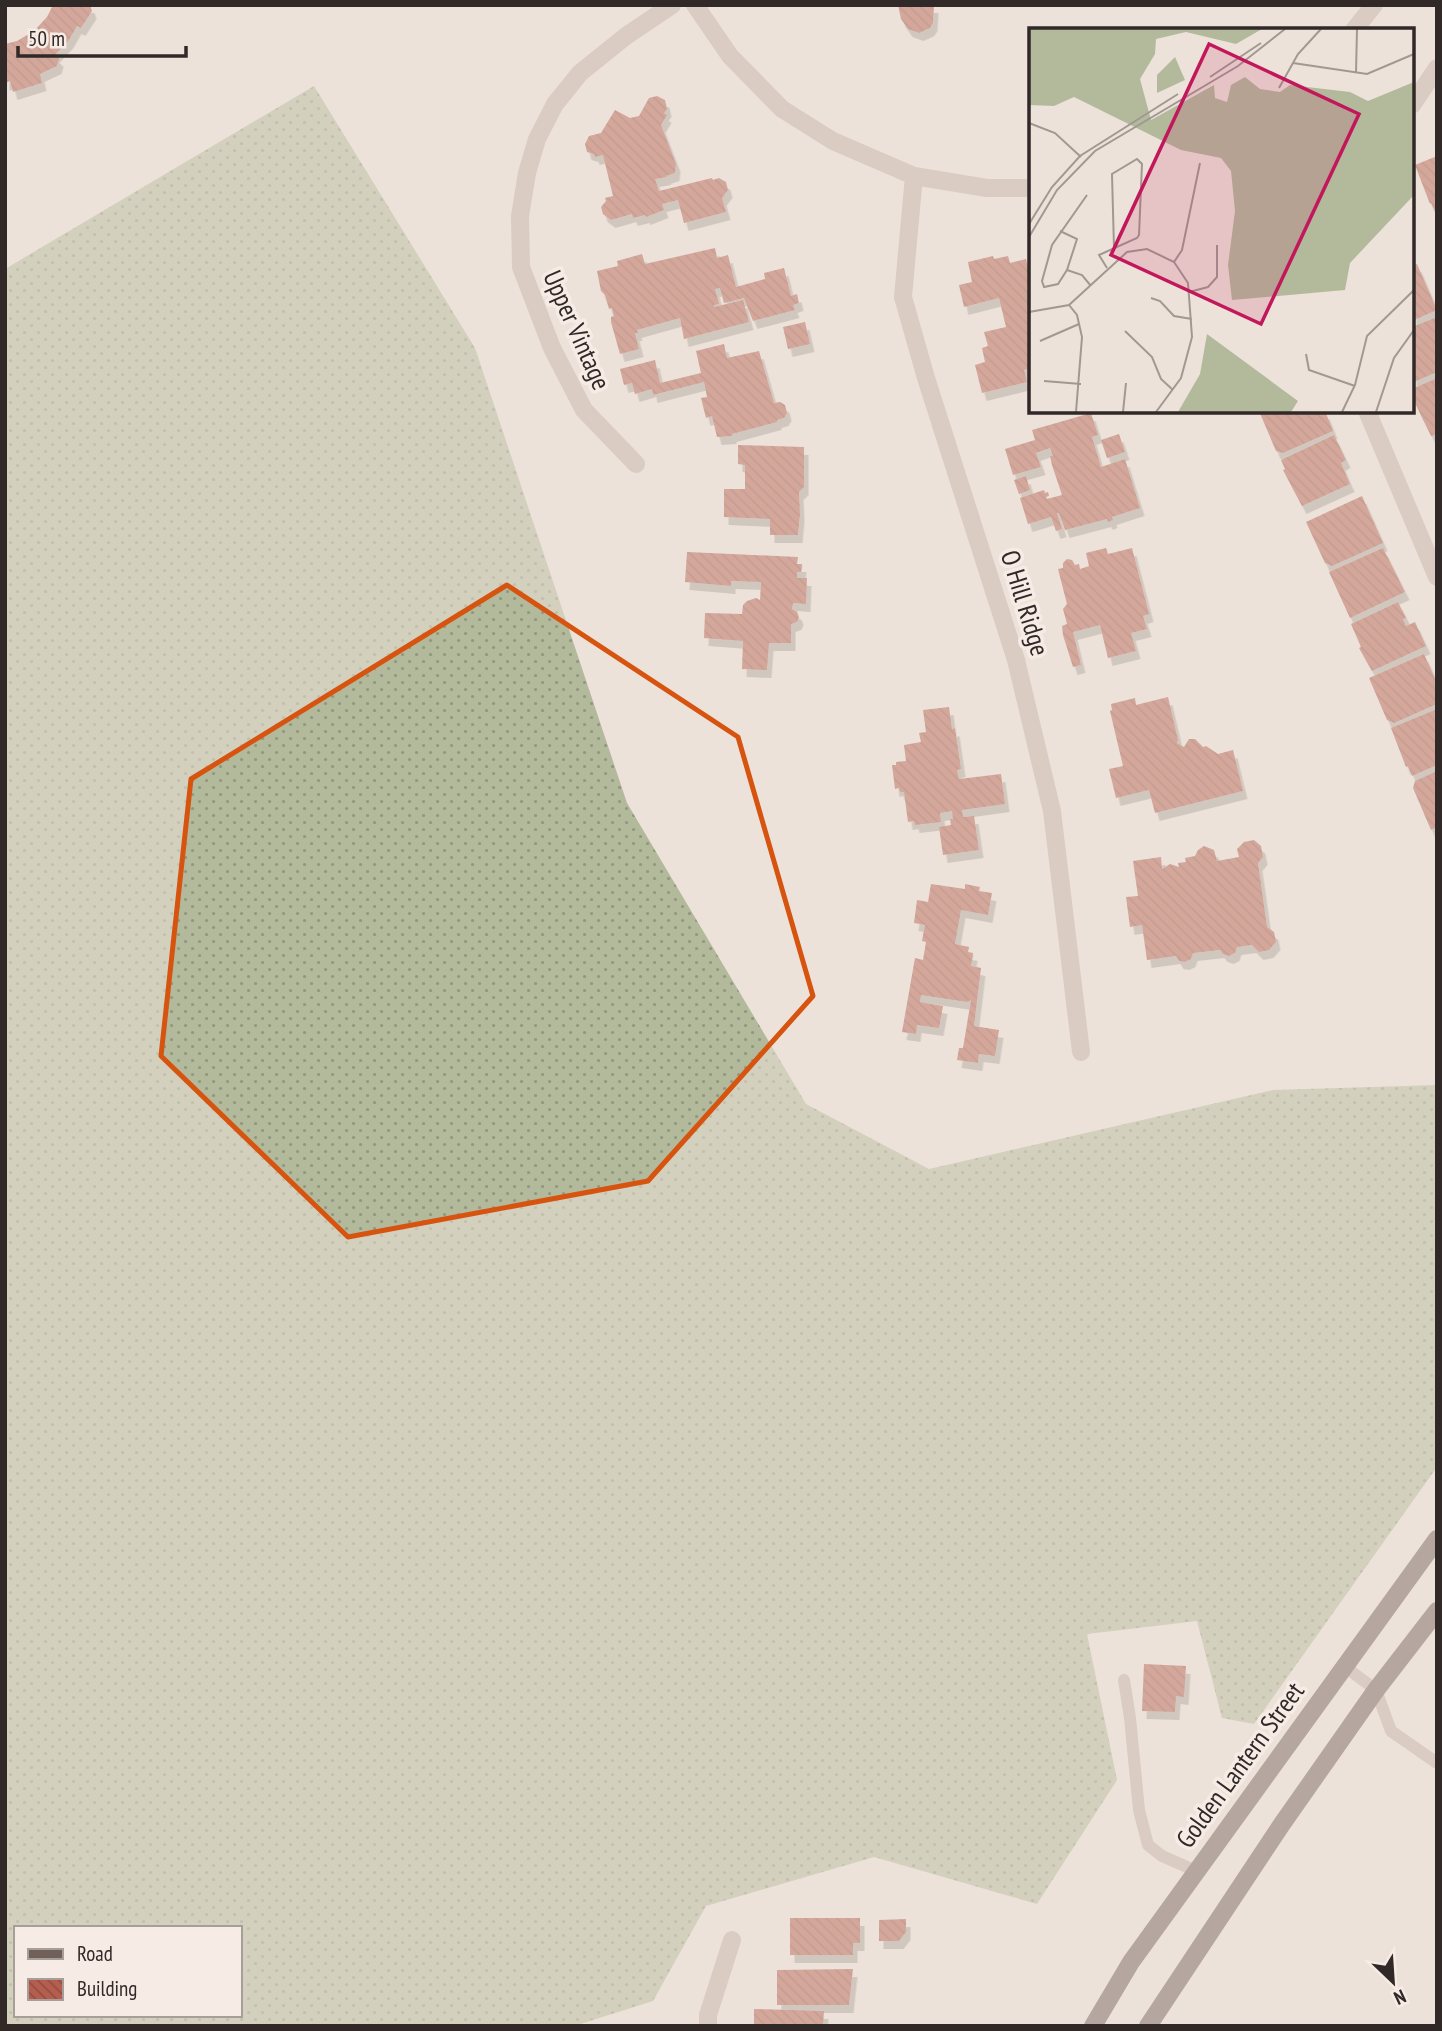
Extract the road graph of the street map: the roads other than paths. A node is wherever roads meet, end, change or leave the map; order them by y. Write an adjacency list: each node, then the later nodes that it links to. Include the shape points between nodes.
1 (672, 5): 10 (street, Upper Vintage, via 580,73 555,104 537,139 520,215 521,267 552,348 584,411)
2 (695, 5): 7 (street, via 730,56 782,109 833,141)
3 (1374, 5): 4 (street)
4 (1356, 28)
5 (1437, 68): 6 (street)
6 (1414, 102)
7 (915, 176): 8 (street, via 987,188); 12 (street, O Hill Ridge, via 902,297 1016,660 1052,811)
8 (1029, 188)
9 (1368, 413): 11 (street)
10 (636, 464)
11 (1437, 577)
12 (1081, 1052)
13 (1437, 1539): 15 (main road, Golden Lantern Street)
14 (1437, 1611): 17 (main road)
15 (1344, 1666): 17 (lane); 19 (main road, Golden Lantern Street)
16 (1124, 1680): 19 (lane, via 1139,1811 1148,1845)
17 (1376, 1690): 18 (lane, via 1391,1731); 23 (main road)
18 (1437, 1763)
19 (1196, 1871): 22 (main road, Golden Lantern Street, via 1131,1962)
20 (732, 1940): 21 (street)
21 (708, 2026)
22 (1093, 2026)
23 (1148, 2026)

